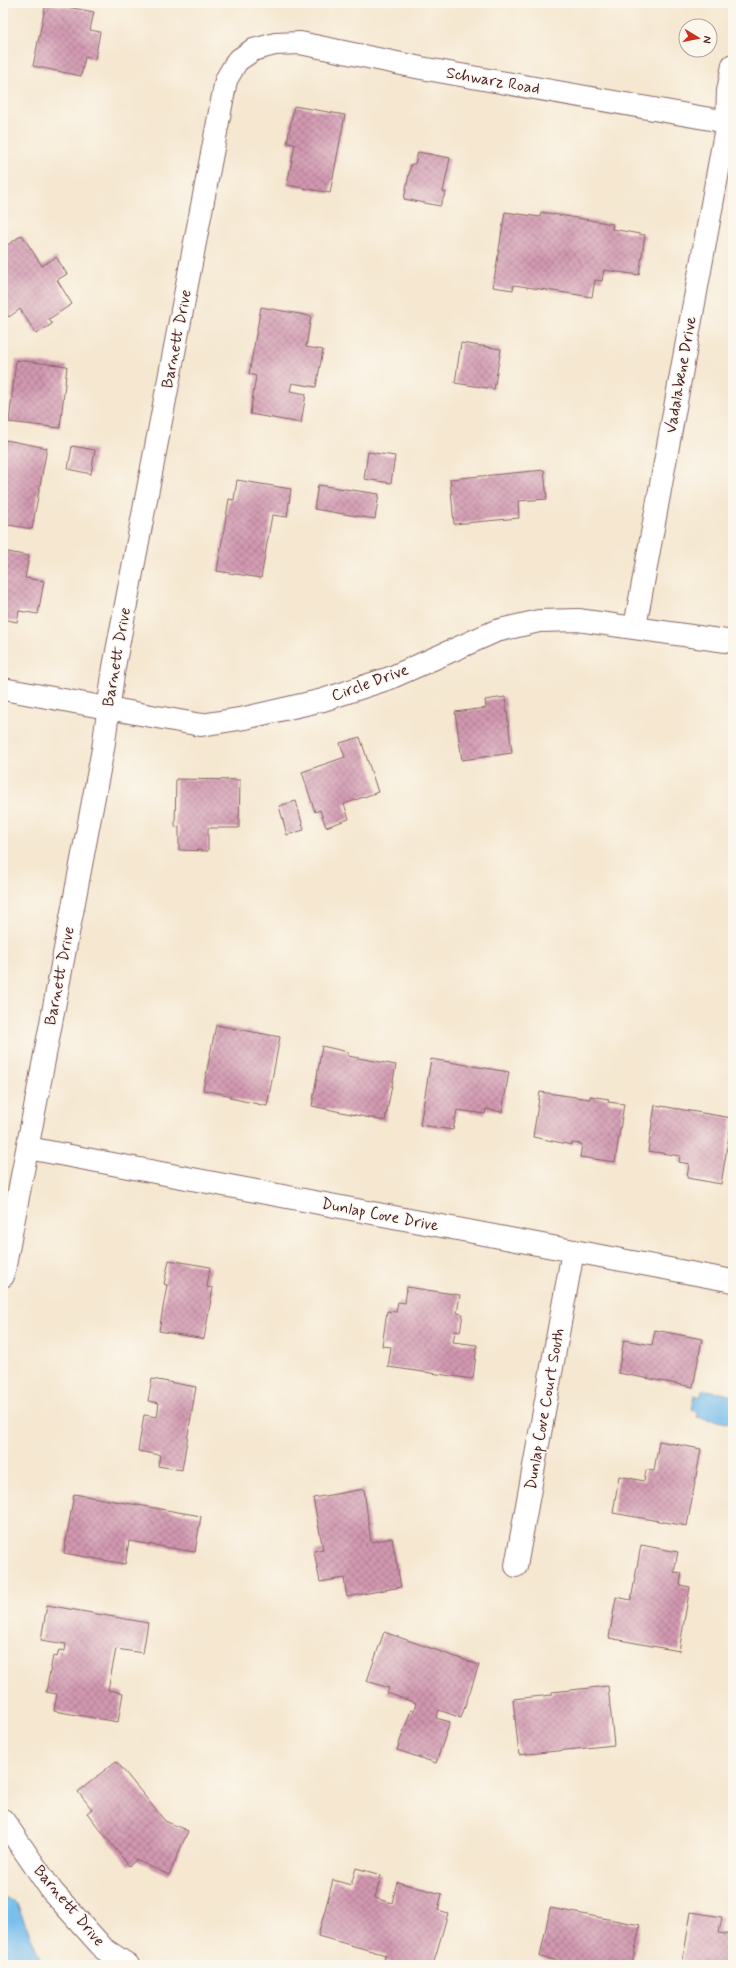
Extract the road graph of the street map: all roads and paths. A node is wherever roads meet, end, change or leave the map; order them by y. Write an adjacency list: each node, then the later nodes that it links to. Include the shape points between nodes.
1 (253, 50): 3 (street, Schwarz Road, via 275,44 300,43 421,68); 7 (street, Barnett Drive, via 237,61 226,80)
2 (733, 65): 3 (street, Vadalabene Drive, via 728,91)
3 (730, 122): 4 (street, Vadalabene Drive)
4 (635, 628): 5 (street, Circle Drive); 7 (street, Circle Drive, via 578,620 532,623 496,631 390,678 323,700 201,726)
5 (733, 642)
6 (3, 689): 7 (street, Circle Drive)
7 (108, 708): 8 (street, Barnett Drive, via 103,749)
8 (28, 1148): 9 (street, Dunlap Cove Drive); 10 (street, Barnett Drive)
9 (573, 1251): 11 (street, Dunlap Cove Drive); 12 (street, Dunlap Cove Court South)
10 (3, 1276)
11 (733, 1281)
12 (516, 1566)
13 (3, 1820): 14 (street, Barnett Drive, via 52,1891 104,1949)
14 (128, 1965)

